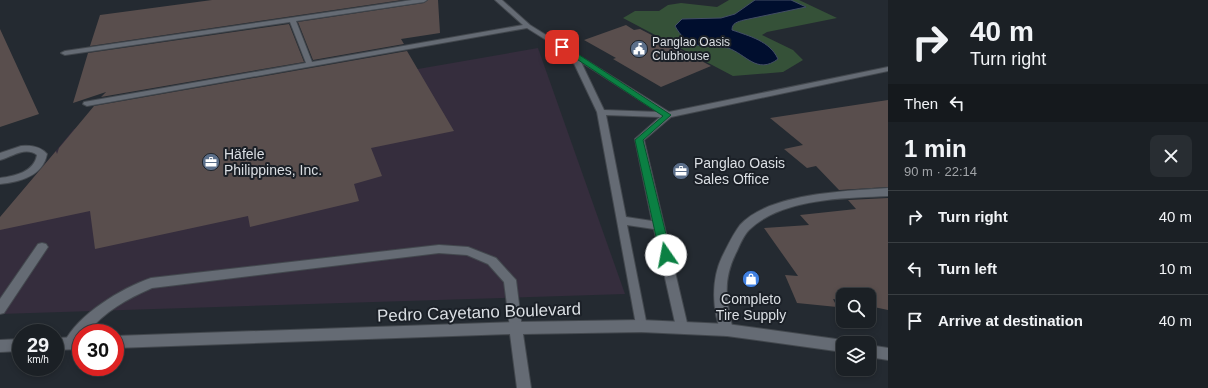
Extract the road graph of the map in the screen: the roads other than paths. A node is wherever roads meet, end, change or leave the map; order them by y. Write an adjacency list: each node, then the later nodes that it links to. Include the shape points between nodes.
1 (424, 0): 3 (street)
2 (498, 0): 4 (street)
3 (292, 19): 5 (street); 7 (street)
4 (528, 26): 6 (street); 7 (street)
5 (65, 53)
6 (573, 54): 10 (street); 11 (street)
7 (310, 65): 9 (street)
8 (888, 69): 11 (street)
9 (86, 104)
10 (601, 112): 11 (street); 15 (street)
11 (668, 115): 16 (street, via 639,140)
12 (0, 156): 13 (street, via 27,149 34,149 42,154 40,164 34,169 18,178)
13 (0, 182)
14 (888, 192): 23 (street, via 833,196 786,204 745,227 728,256 721,278 721,299)
15 (622, 220): 16 (street); 20 (street)
16 (659, 226): 22 (street)
17 (42, 247): 18 (street)
18 (0, 309)
19 (88, 324): 21 (street, via 118,298 151,283 439,248 468,251 492,261 510,280)
20 (641, 326): 21 (street, Pedro Cayetano Boulevard); 22 (street, Pedro Cayetano Boulevard)
21 (516, 328): 24 (street, Pedro Cayetano Boulevard); 30 (street)
22 (682, 328): 23 (street, Pedro Cayetano Boulevard)
23 (727, 330): 26 (street, Pedro Cayetano Boulevard)
24 (124, 342)
25 (12, 345): 27 (street)
26 (836, 345)
27 (0, 346)
28 (876, 352): 29 (street)
29 (888, 354)
30 (524, 388)

